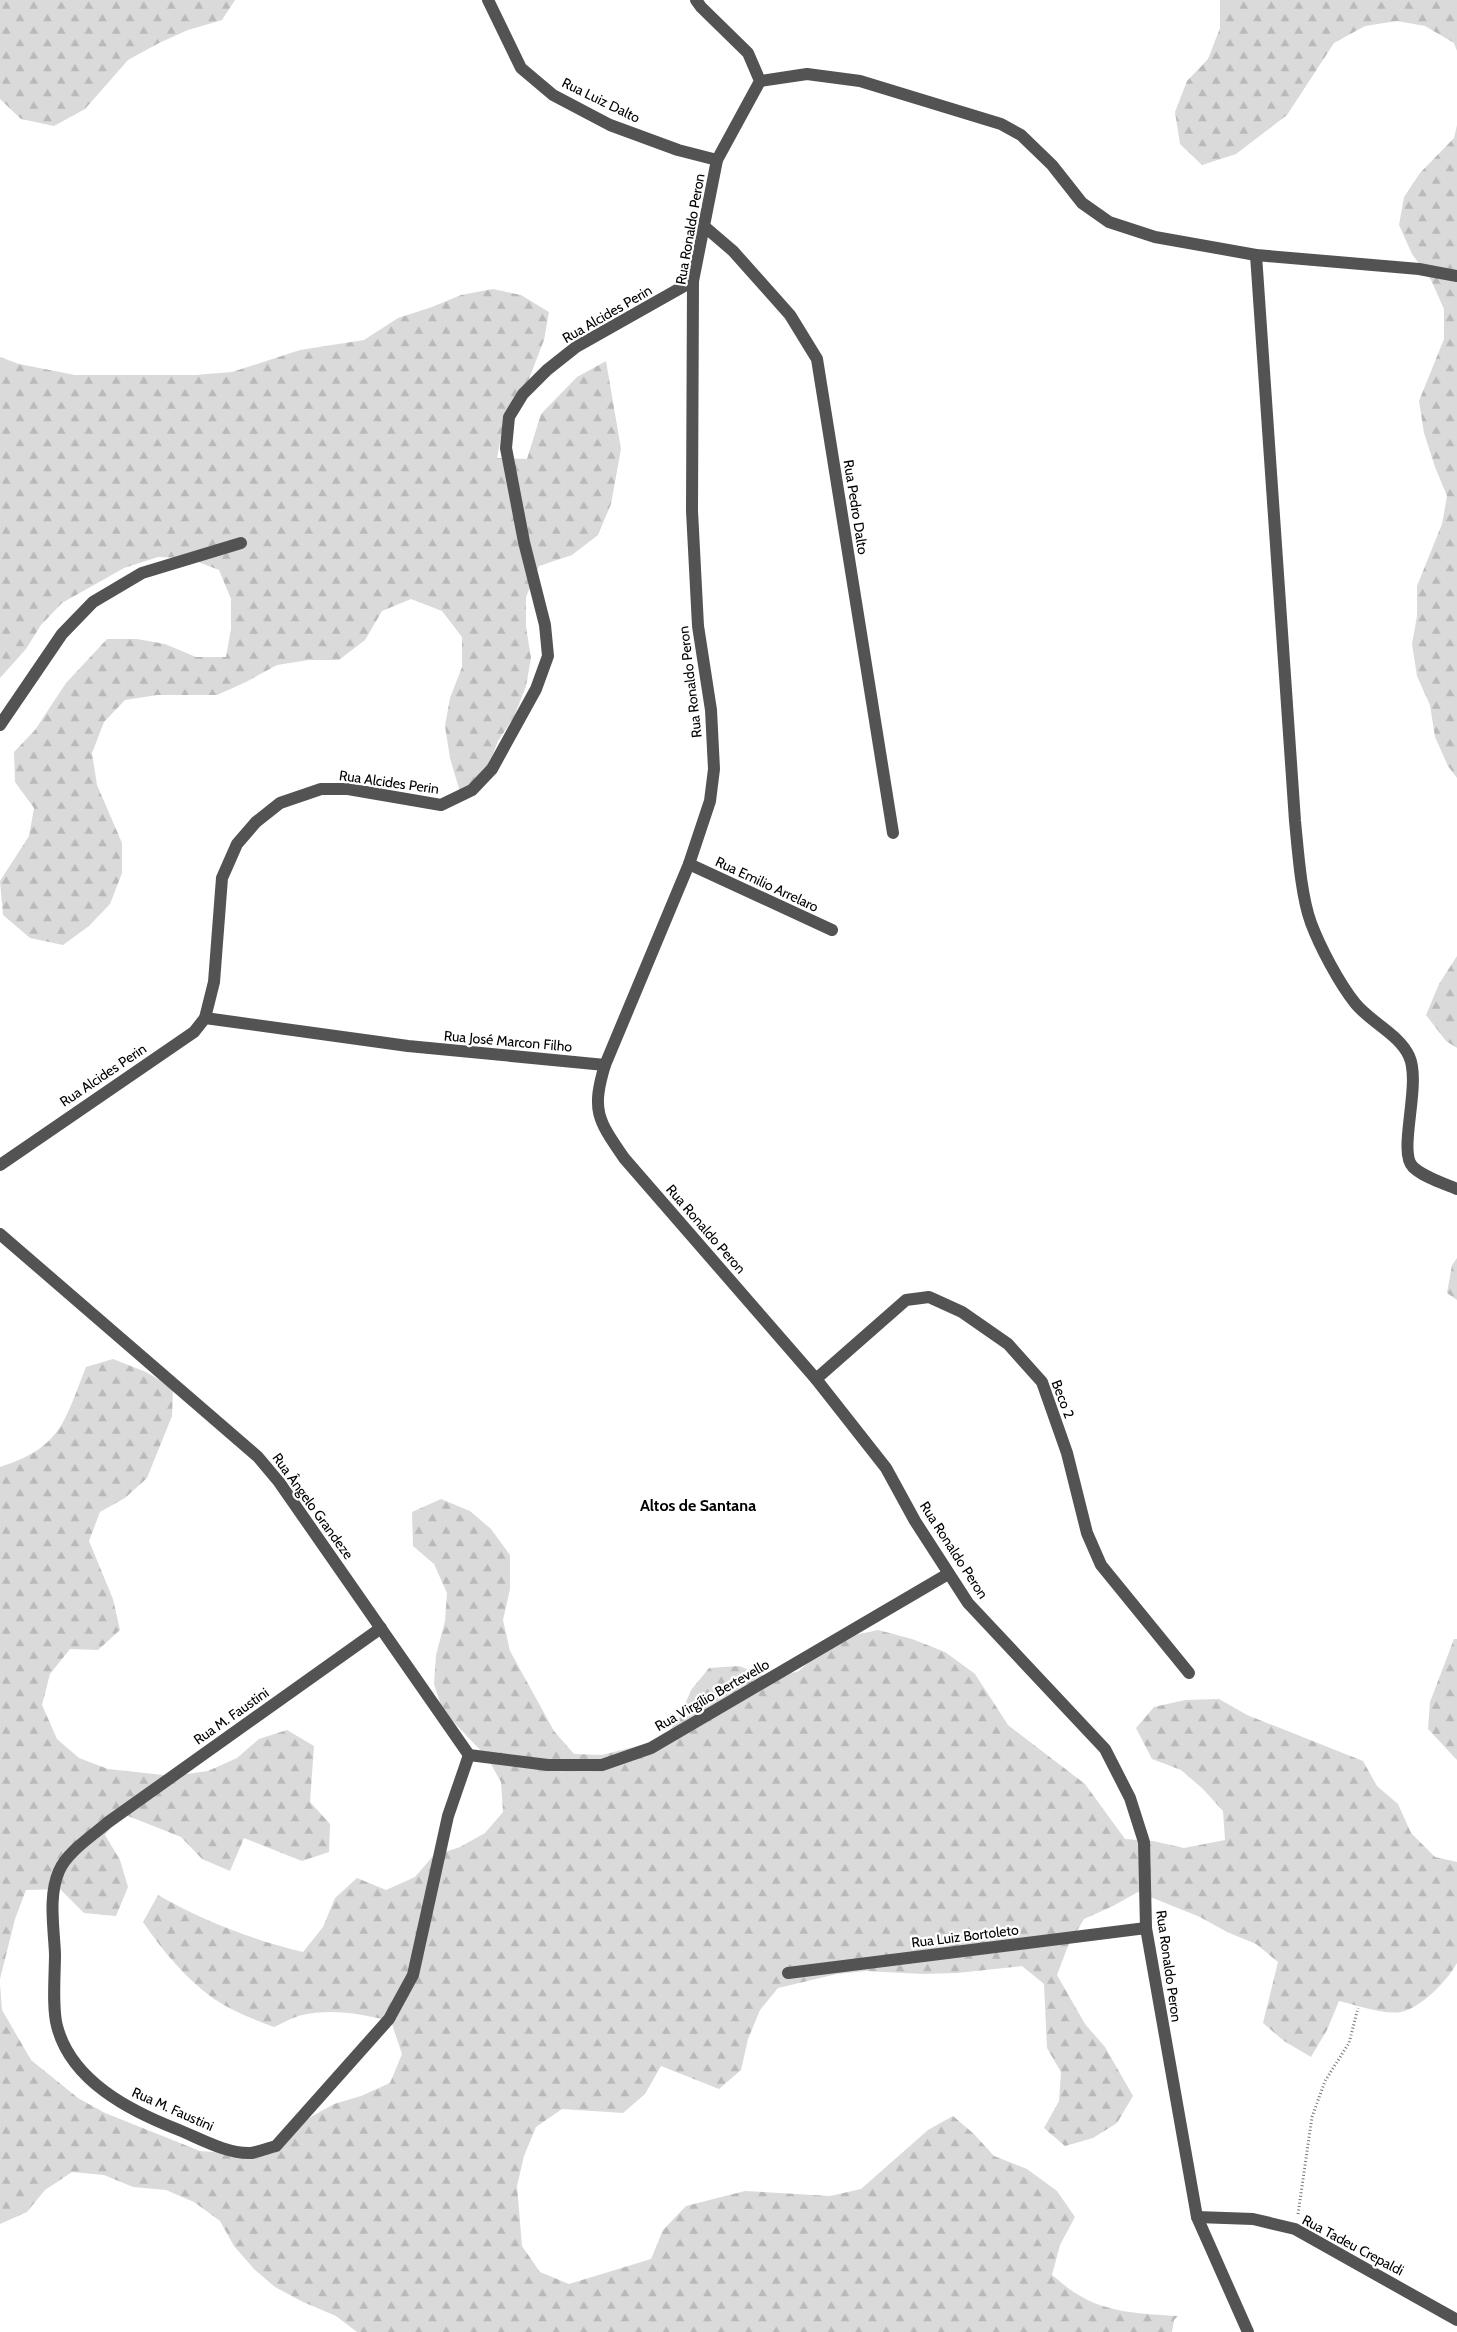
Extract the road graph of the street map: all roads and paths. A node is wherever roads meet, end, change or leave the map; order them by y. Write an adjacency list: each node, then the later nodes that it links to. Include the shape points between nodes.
1 (488, 0): 4 (street, Rua Luiz Dalto, via 521,68 554,96 610,125 678,150)
2 (701, 2): 3 (street, via 748,53)
3 (760, 81): 4 (street, Rua Ronaldo Peron); 6 (street, via 807,74 860,81 1001,124 1021,135 1052,164 1082,203 1110,222 1155,237)
4 (718, 160): 5 (street, Rua Ronaldo Peron)
5 (705, 227): 8 (street, Rua Ronaldo Peron); 11 (street, Rua Pedro Dalto, via 733,251 790,315 817,358)
6 (1256, 255): 7 (street, via 1419,269); 17 (street, via 1295,822 1310,922 1355,1002 1398,1042 1414,1068 1407,1140 1411,1166)
7 (1457, 276)
8 (693, 281): 12 (street, Rua Ronaldo Peron, via 692,511 698,626 711,710 714,769 710,801); 14 (street, Rua Alcides Perin, via 576,347 523,394 509,417 506,448 548,656 536,689 492,769 472,790 441,806 348,789 321,789 280,803 256,822 237,844 222,878 214,982)
9 (241, 543): 10 (street, via 142,573 94,602 62,634)
10 (0, 725)
11 (893, 833)
12 (689, 864): 13 (street, Rua Emilio Arrelaro); 15 (street, Rua Ronaldo Peron)
13 (832, 930)
14 (205, 1018): 15 (street, Rua José Marcon Filho, via 408,1046); 16 (street, Rua Alcides Perin, via 194,1032)
15 (604, 1065): 19 (street, Rua Ronaldo Peron, via 597,1108 604,1129 624,1158)
16 (0, 1165)
17 (1457, 1189)
18 (0, 1234): 21 (street, Rua Ângelo Grandeze, via 258,1457 280,1482)
19 (816, 1379): 20 (street, Rua Ronaldo Peron, via 886,1468); 22 (street, Beco 2, via 906,1300 929,1297 962,1312 1008,1344 1042,1382 1067,1453 1087,1533 1101,1565)
20 (948, 1574): 23 (street, Rua Virgílio Bertevello, via 651,1748 602,1765 548,1764); 24 (street, Rua Ronaldo Peron, via 968,1603 1105,1749 1130,1798 1144,1842)
21 (382, 1628): 23 (street, Rua Ângelo Grandeze); 23 (street, Rua M. Faustini, via 107,1823 70,1856 59,1871 53,1894 56,2024 65,2048 81,2071 120,2103 150,2119 211,2143 235,2152 252,2153 276,2146 389,2019 413,1975 448,1816)
22 (1189, 1673)
23 (470, 1755)
24 (1146, 1928): 25 (street, Rua Luiz Bortoleto); 27 (street, Rua Ronaldo Peron)
25 (788, 1973)
26 (1358, 2008): 28 (path, via 1349,2043 1325,2081 1312,2117)
27 (1197, 2217): 28 (street, Rua Tadeu Crepaldi, via 1253,2219); 30 (street, Rua Ronaldo Peron)
28 (1296, 2229): 29 (street, Rua Tadeu Crepaldi)
29 (1457, 2320)
30 (1248, 2332)

